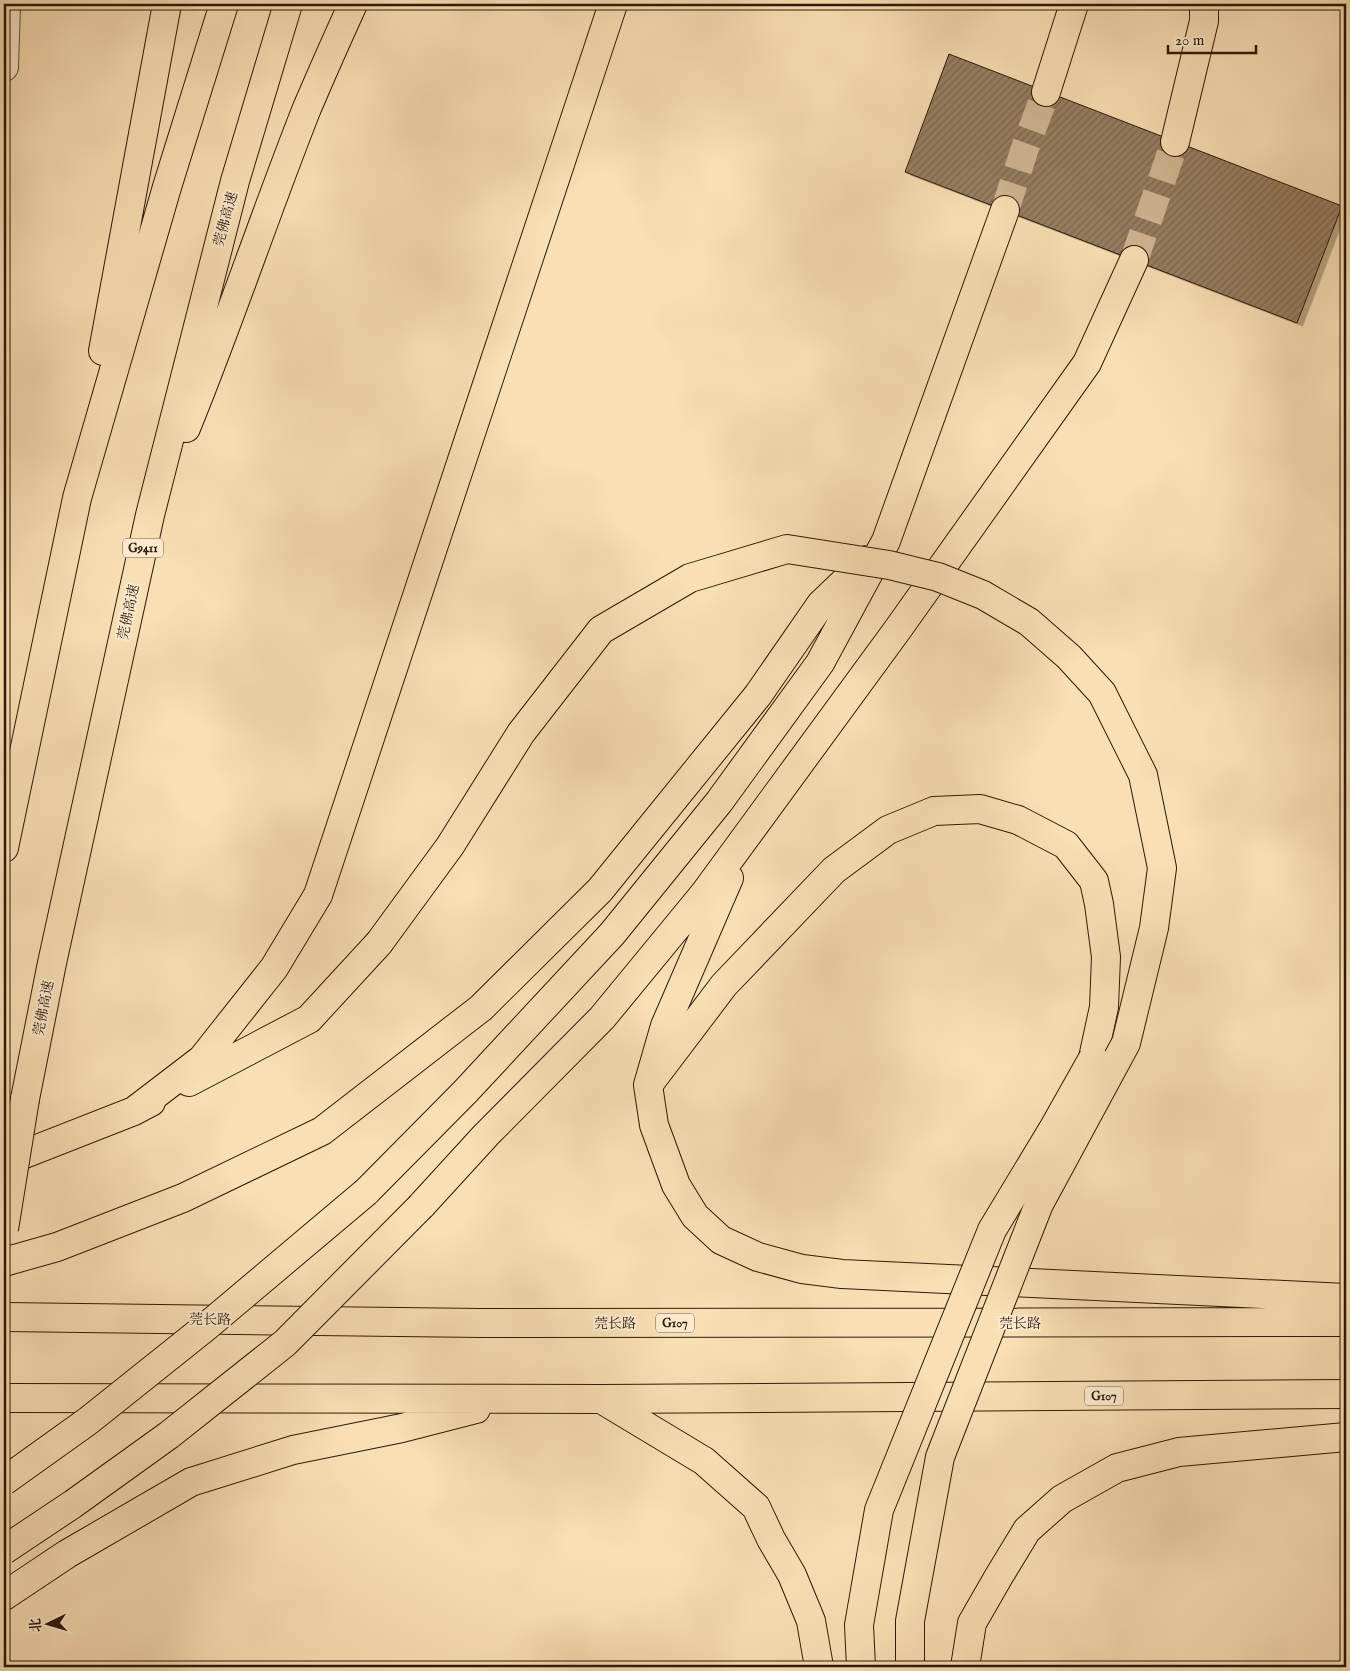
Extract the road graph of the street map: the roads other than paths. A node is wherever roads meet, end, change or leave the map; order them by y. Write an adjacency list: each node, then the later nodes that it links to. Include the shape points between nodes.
1 (6, 4): 9 (street)
2 (167, 4): 14 (main road)
3 (224, 4): 14 (main road, via 167,186)
4 (288, 4): 15 (main road, 莞佛高速 / G9411, via 235,182)
5 (352, 4): 15 (main road, via 308,108 216,353)
6 (613, 4): 20 (main road, via 318,895 274,968 202,1059)
7 (1074, 4): 10 (main road)
8 (1204, 4): 11 (main road, via 1204,21)
9 (4, 67)
10 (1046, 92)
11 (1175, 142)
12 (1005, 210): 16 (main road)
13 (1134, 260): 17 (main road, via 1087,363)
14 (77, 498): 18 (main road)
15 (150, 515): 22 (main road, 莞佛高速 / G9411, bridge, via 50,973)
16 (886, 541): 23 (main road, via 821,604 758,695 600,890 481,1008 322,1131 183,1198 57,1247); 33 (main road, bridge, via 820,663 719,802 612,934 465,1092 366,1192 192,1338)
17 (748, 834): 19 (main road, via 665,1026); 34 (main road, bridge, via 704,894 602,1018 285,1343 169,1436)
18 (4, 848)
19 (648, 1085): 24 (main road, via 654,1125 676,1185 694,1216 720,1240 758,1257 802,1269 842,1274); 37 (main road, bridge, via 724,984 834,870 888,830 934,811 980,809 1018,820 1066,845 1094,881 1106,958 1104,1007 1094,1058 992,1230 879,1510 859,1625)
20 (134, 1111): 21 (main road); 38 (main road, bridge, via 309,1019 379,943 450,846 521,733 601,630 690,578 787,549 889,565 938,577 983,595 1029,622 1069,657 1102,693 1143,775 1162,868 1154,928 1126,1043 1040,1204 940,1458 910,1621)
21 (4, 1162)
22 (4, 1229)
23 (4, 1262)
24 (1346, 1298)
25 (4, 1317): 26 (main road, 莞长路 / G107, via 481,1323)
26 (1346, 1322)
27 (1346, 1394): 30 (main road, G107)
28 (4, 1398): 31 (main road, G107)
29 (516, 1399): 30 (main road); 31 (main road); 35 (main road, via 402,1428 294,1450 192,1482 67,1554)
30 (601, 1399): 31 (main road, G107); 36 (main road, via 704,1461 756,1508 792,1575 811,1622)
31 (325, 1400)
32 (1346, 1437): 39 (main road, via 1179,1452 1117,1468 1062,1499 1027,1530 994,1584 972,1623)
33 (4, 1481)
34 (4, 1550)
35 (4, 1596)
36 (819, 1667)
37 (861, 1667)
38 (910, 1667)
39 (964, 1667)

